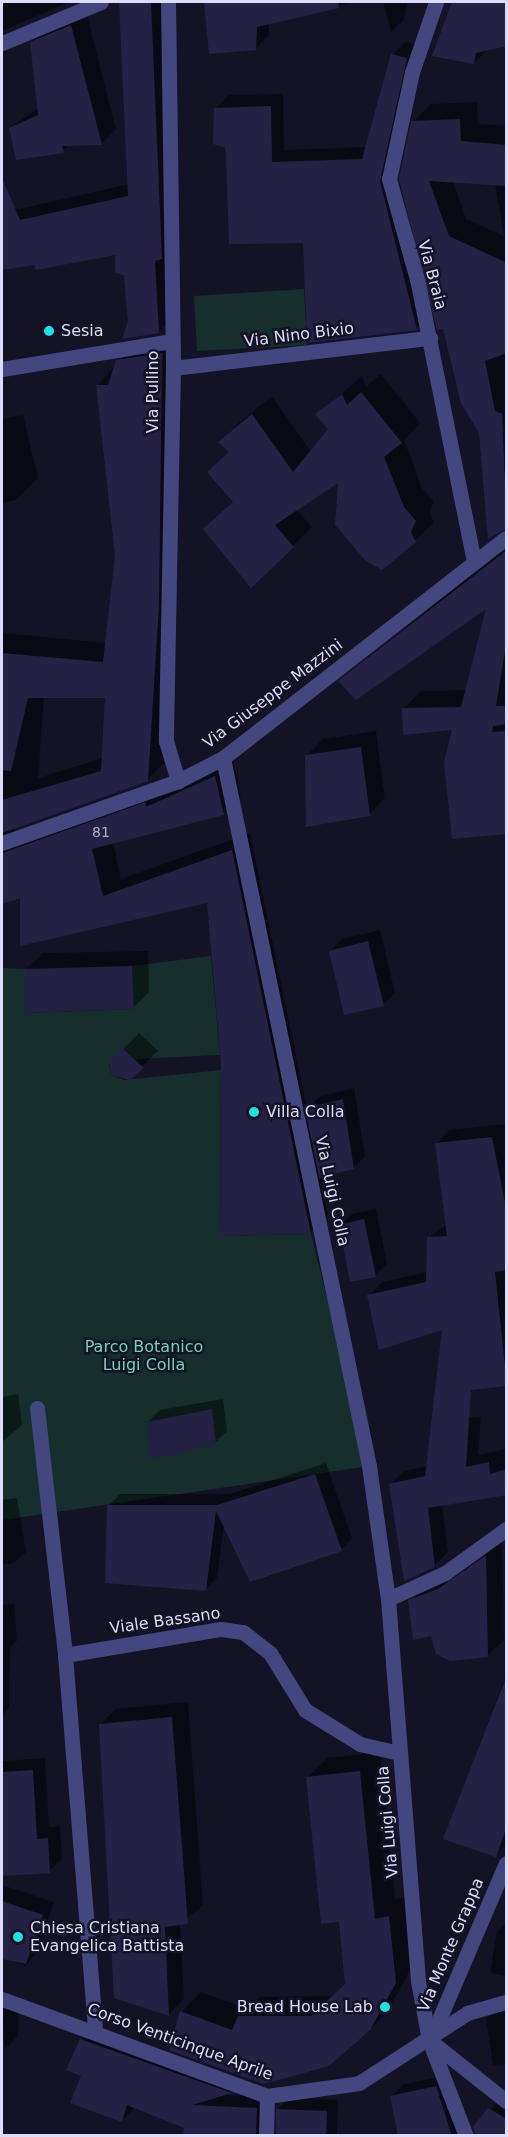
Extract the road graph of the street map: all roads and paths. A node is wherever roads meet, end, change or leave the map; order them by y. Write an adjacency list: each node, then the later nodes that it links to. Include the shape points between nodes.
1 (101, 2): 4 (street)
2 (168, 2): 6 (street, Via Pullino)
3 (436, 2): 5 (street, Via Braia, via 412,72 388,179)
4 (2, 44)
5 (430, 338): 7 (street, Via Nino Bixio); 10 (street, Via Braia)
6 (171, 341): 7 (street, Via Pullino); 8 (street)
7 (173, 368): 12 (street, Via Pullino, via 166,741)
8 (2, 369)
9 (507, 538): 10 (street, Via Giuseppe Mazzini)
10 (474, 561): 11 (street, Via Giuseppe Mazzini)
11 (223, 758): 12 (street, Via Giuseppe Mazzini); 16 (street, Via Luigi Colla, via 358,1404)
12 (178, 781): 13 (street, Via Giuseppe Mazzini)
13 (2, 843)
14 (37, 1408): 17 (street)
15 (507, 1529): 16 (street, via 445,1573)
16 (388, 1599): 18 (street, Via Luigi Colla)
17 (65, 1654): 18 (street, Viale Bassano, via 221,1629 243,1632 270,1653 304,1710 360,1743); 22 (street)
18 (399, 1753): 23 (street, Via Luigi Colla, via 418,1981)
19 (507, 1863): 23 (street, Via Monte Grappa)
20 (2, 1999): 22 (street, Corso Venticinque Aprile)
21 (507, 2002): 23 (street, Corso Venticinque Aprile, via 466,2013)
22 (94, 2031): 24 (street, Corso Venticinque Aprile)
23 (429, 2040): 24 (street, Corso Venticinque Aprile, via 359,2083); 25 (street); 27 (street, Via Luigi Colla)
24 (267, 2096): 26 (street)
25 (507, 2102)
26 (266, 2136)
27 (466, 2136)

